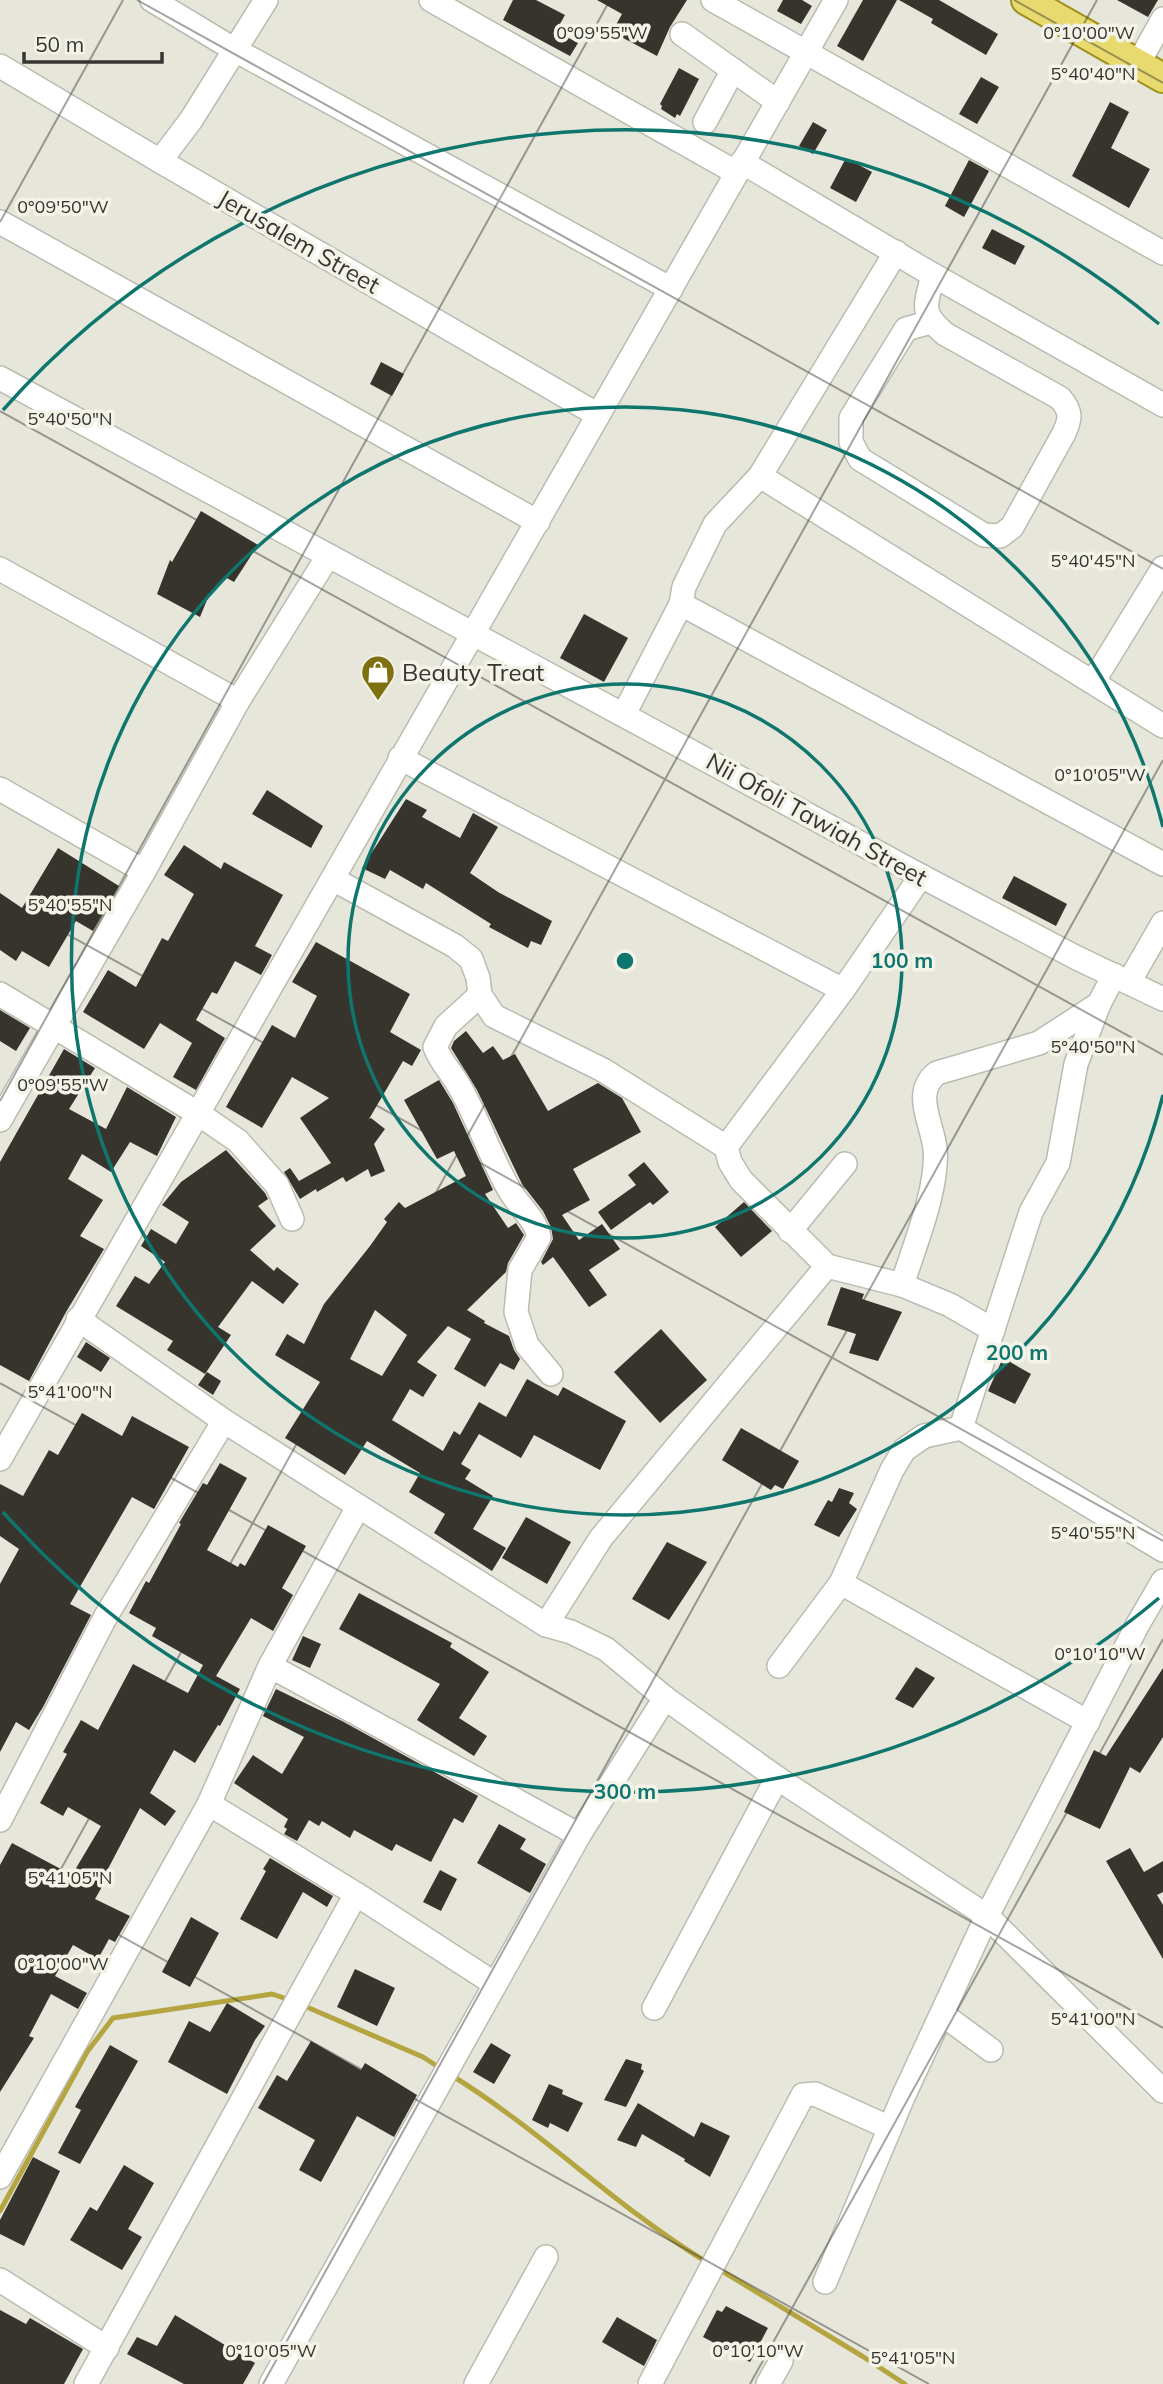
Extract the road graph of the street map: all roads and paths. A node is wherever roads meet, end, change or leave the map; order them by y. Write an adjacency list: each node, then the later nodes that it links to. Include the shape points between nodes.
1 (152, 0): 9 (street)
2 (266, 0): 9 (street)
3 (431, 0): 18 (street)
4 (713, 0): 10 (street)
5 (836, 0): 10 (street)
6 (1026, 0): 11 (main road)
7 (1163, 19): 11 (street)
8 (682, 34): 13 (street)
9 (236, 50): 17 (street); 23 (street)
10 (807, 53): 15 (street); 21 (street)
11 (1138, 64): 14 (main road)
12 (0, 66): 17 (street, Jerusalem Street)
13 (733, 70): 15 (street); 16 (street)
14 (1163, 78)
15 (778, 102): 18 (street)
16 (705, 122)
17 (160, 161): 27 (street, Jerusalem Street)
18 (740, 167): 20 (street); 23 (street)
19 (0, 222): 29 (street)
20 (896, 252): 22 (street); 28 (street)
21 (1163, 253)
22 (933, 275): 24 (street, via 926,306); 26 (street)
23 (671, 289): 27 (street)
24 (931, 322): 24 (street, via 1060,398 1069,409 1070,421 1063,435 1012,527 1000,536 984,535 860,458 851,442 851,418 906,329)
25 (0, 379): 30 (street, Nii Ofoli Tawiah Street)
26 (1163, 405)
27 (598, 415): 29 (street)
28 (760, 476): 33 (street, via 715,524 684,587); 35 (street)
29 (538, 522): 34 (street)
30 (328, 556): 34 (street, Nii Ofoli Tawiah Street); 36 (street)
31 (1163, 568): 35 (street)
32 (0, 569): 36 (street)
33 (681, 604): 37 (street); 41 (street)
34 (472, 634): 37 (street, Nii Ofoli Tawiah Street); 39 (street)
35 (1093, 682): 38 (street)
36 (238, 701): 42 (street)
37 (624, 714): 43 (street, Nii Ofoli Tawiah Street)
38 (1163, 726)
39 (400, 758): 44 (street); 47 (street)
40 (0, 789): 42 (street)
41 (1163, 864)
42 (144, 871): 52 (street)
43 (921, 876): 46 (street, Nii Ofoli Tawiah Street); 47 (street)
44 (333, 879): 49 (street, via 455,946 471,959); 53 (street)
45 (1163, 923): 46 (street)
46 (1121, 979): 50 (street, Nii Ofoli Tawiah Street); 51 (street)
47 (843, 990): 55 (street)
48 (0, 994): 52 (street)
49 (480, 995): 55 (street, via 494,1016 603,1070); 63 (street, via 446,1026 435,1047 477,1121 491,1158 538,1229 540,1237 520,1270 516,1312 527,1345)
50 (1163, 999)
51 (1099, 1004): 60 (street, via 1039,1043 929,1079 924,1088 935,1170); 62 (street, via 1076,1064 1058,1163 1031,1212)
52 (55, 1026): 53 (street); 54 (street)
53 (199, 1114): 57 (street, via 248,1151 277,1185); 61 (street)
54 (0, 1120)
55 (726, 1147): 58 (street, via 741,1180)
56 (845, 1164): 58 (street)
57 (292, 1219)
58 (790, 1231): 59 (street)
59 (827, 1266): 60 (street); 71 (street, via 601,1538)
60 (902, 1285): 62 (street)
61 (78, 1319): 64 (street); 66 (street)
62 (993, 1330): 65 (street)
63 (551, 1374)
64 (224, 1421): 67 (street); 78 (street, via 106,1616)
65 (961, 1428): 68 (street); 70 (street, via 924,1436 904,1450)
66 (0, 1459)
67 (358, 1507): 71 (street); 72 (street)
68 (1163, 1550)
69 (1163, 1582): 75 (street)
70 (841, 1583): 73 (street); 75 (street)
71 (547, 1625): 74 (street, via 606,1649)
72 (270, 1666): 77 (street); 79 (street)
73 (779, 1666)
74 (665, 1698): 76 (street); 79 (street)
75 (1088, 1722): 81 (street)
76 (777, 1777): 81 (street); 83 (street)
77 (209, 1804): 80 (street); 88 (street)
78 (0, 1820)
79 (579, 1835): 82 (street)
80 (356, 1894): 82 (street); 92 (street)
81 (987, 1916): 84 (street); 86 (street)
82 (495, 1983): 95 (street)
83 (654, 2008)
84 (942, 2014): 85 (street); 87 (street)
85 (991, 2050)
86 (1163, 2091)
87 (890, 2128): 91 (street); 97 (street, via 815,2094 803,2095)
88 (0, 2177)
89 (547, 2257): 96 (street)
90 (0, 2280): 92 (street)
91 (825, 2282)
92 (107, 2348): 94 (street)
93 (781, 2361): 98 (street)
94 (86, 2384)
95 (271, 2384)
96 (476, 2384)
97 (650, 2384)
98 (768, 2384)

